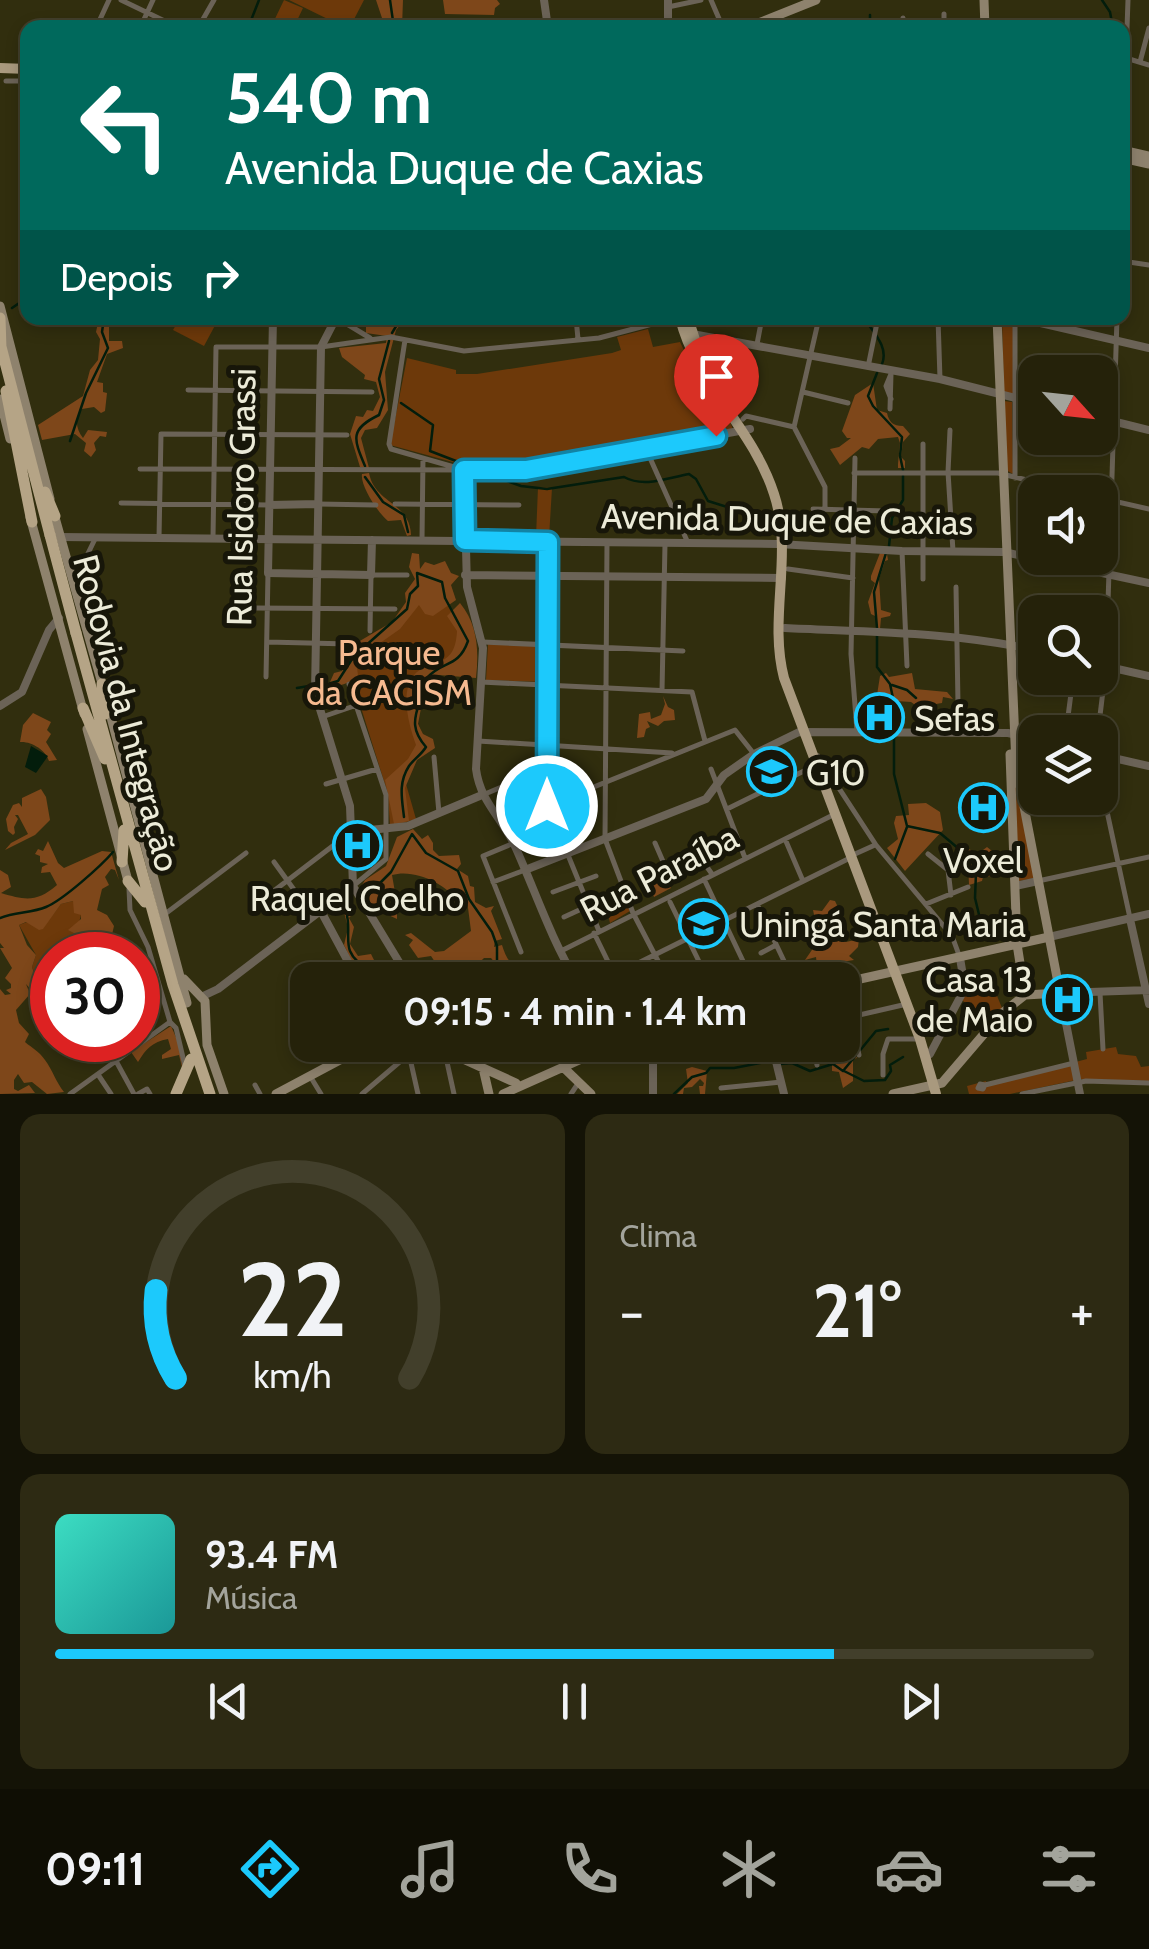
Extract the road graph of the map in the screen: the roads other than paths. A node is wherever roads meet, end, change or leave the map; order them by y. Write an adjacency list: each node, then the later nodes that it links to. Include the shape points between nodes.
1 (122, 0): 8 (street)
2 (153, 0): 8 (street)
3 (701, 0): 6 (street)
4 (816, 0): 7 (main road)
5 (828, 0): 13 (main road)
6 (668, 4)
7 (793, 4): 12 (main road)
8 (147, 12): 10 (street); 11 (street)
9 (944, 14): 14 (street)
10 (144, 20)
11 (164, 20)
12 (762, 20)
13 (779, 20)
14 (944, 20)
15 (1149, 28): 17 (street)
16 (1130, 59): 17 (street)
17 (1140, 62): 18 (street)
18 (1149, 64)
19 (0, 306): 105 (main road)
20 (0, 318): 40 (highway, Rodovia da Integração)
21 (273, 325): 42 (street, Rua Isidoro Grassi)
22 (332, 325): 43 (street)
23 (348, 325): 36 (street)
24 (577, 325): 38 (street)
25 (652, 325): 38 (street)
26 (684, 325): 35 (main road)
27 (761, 325): 41 (street)
28 (818, 325): 46 (street)
29 (877, 325): 47 (street)
30 (938, 325): 50 (street)
31 (994, 325): 58 (main road)
32 (1017, 325): 59 (street)
33 (1048, 325): 39 (street)
34 (1117, 325): 39 (street)
35 (688, 334): 41 (street); 64 (main road)
36 (373, 339): 37 (street); 43 (street)
37 (405, 340): 38 (street, via 464,352); 74 (street, via 389,444)
38 (578, 340)
39 (1116, 340): 44 (street); 45 (street)
40 (1, 346): 57 (highway, Rodovia da Integração)
41 (756, 346): 46 (street)
42 (271, 347): 43 (street); 52 (street, via 216,347); 53 (street, Rua Isidoro Grassi)
43 (320, 347): 54 (street)
44 (1149, 348)
45 (1116, 355)
46 (811, 358): 47 (street); 56 (street)
47 (868, 367): 49 (street)
48 (0, 370): 57 (highway, Rodovia da Integração)
49 (892, 373): 50 (street); 62 (street)
50 (940, 380): 58 (street)
51 (188, 390): 52 (street)
52 (216, 390): 53 (street); 68 (street)
53 (270, 391): 54 (street); 70 (street, Rua Isidoro Grassi)
54 (320, 392): 55 (street); 71 (street)
55 (372, 392)
56 (803, 392): 61 (street); 65 (street)
57 (6, 393): 105 (highway, via 24,412); 106 (highway); 107 (highway, Rodovia da Integração)
58 (997, 395): 59 (street); 86 (main road)
59 (1015, 398): 60 (street); 87 (street)
60 (1018, 399)
61 (848, 403)
62 (890, 409)
63 (1118, 422): 67 (street)
64 (745, 426): 65 (street, via 746,416); 73 (street); 120 (main road, via 778,486)
65 (794, 427): 101 (street, via 825,487)
66 (950, 430): 84 (street)
67 (1149, 430)
68 (215, 435): 70 (street); 77 (street, via 162,434); 78 (street)
69 (347, 435): 71 (street)
70 (270, 436): 71 (street); 79 (street, Rua Isidoro Grassi)
71 (319, 436): 80 (street)
72 (923, 444): 83 (street)
73 (646, 449): 82 (street, via 526,470); 119 (street)
74 (423, 458): 81 (street); 82 (street)
75 (855, 458): 85 (street)
76 (140, 468): 77 (street)
77 (161, 469): 78 (street); 91 (street)
78 (214, 469): 79 (street); 92 (street)
79 (269, 470): 80 (street); 96 (street, Rua Isidoro Grassi)
80 (318, 470): 81 (street); 93 (street)
81 (423, 470): 82 (street); 95 (street)
82 (464, 470): 98 (street)
83 (923, 472): 84 (street); 85 (street); 123 (street)
84 (948, 472): 86 (street); 124 (street)
85 (854, 473): 103 (street)
86 (1001, 474): 87 (street); 125 (main road)
87 (1014, 478): 88 (street)
88 (1018, 479)
89 (1118, 502): 102 (street)
90 (120, 503): 91 (street)
91 (160, 504): 92 (street); 109 (street)
92 (214, 504): 96 (street); 110 (street)
93 (318, 504): 96 (street); 97 (street); 112 (street)
94 (395, 504): 95 (street)
95 (422, 504): 98 (street); 114 (street)
96 (268, 505): 111 (street, Rua Isidoro Grassi)
97 (376, 505)
98 (465, 505): 99 (street); 115 (street)
99 (520, 505)
100 (813, 509): 101 (street)
101 (824, 509): 103 (street)
102 (1149, 509)
103 (854, 510): 104 (street); 121 (street)
104 (887, 511)
105 (54, 516): 107 (main road)
106 (32, 522): 127 (main road)
107 (51, 536): 108 (street, Avenida Duque de Caxias); 127 (main road); 141 (main road); 188 (highway, Rodovia da Integração, bridge)
108 (96, 537): 109 (street, Avenida Duque de Caxias); 141 (street)
109 (159, 538): 110 (street, Avenida Duque de Caxias)
110 (213, 538): 111 (street, Avenida Duque de Caxias)
111 (268, 538): 112 (street, Avenida Duque de Caxias); 128 (street, Rua Isidoro Grassi)
112 (317, 539): 113 (street, Avenida Duque de Caxias); 129 (street)
113 (372, 540): 114 (street, Avenida Duque de Caxias); 130 (street)
114 (422, 540): 115 (street, Avenida Duque de Caxias)
115 (465, 540): 116 (street, Avenida Duque de Caxias); 133 (street)
116 (548, 542): 117 (street, Avenida Duque de Caxias); 134 (street)
117 (608, 542): 118 (street, Avenida Duque de Caxias); 136 (street)
118 (665, 543): 119 (street, Avenida Duque de Caxias); 137 (street)
119 (688, 543): 120 (street, Avenida Duque de Caxias)
120 (786, 544): 121 (street, Avenida Duque de Caxias); 131 (main road)
121 (854, 547): 122 (street, Avenida Duque de Caxias); 138 (street)
122 (902, 551): 123 (street, Avenida Duque de Caxias); 153 (street)
123 (923, 551): 124 (street, Avenida Duque de Caxias); 139 (street)
124 (952, 551): 125 (street, Avenida Duque de Caxias)
125 (1004, 552): 126 (street, Avenida Duque de Caxias); 159 (main road)
126 (1018, 555)
127 (43, 560): 149 (main road)
128 (268, 573): 129 (street); 144 (street, Rua Isidoro Grassi)
129 (316, 574): 130 (street); 145 (street)
130 (371, 574): 132 (street); 146 (street)
131 (785, 574): 137 (street); 138 (street); 150 (main road)
132 (407, 575)
133 (466, 575): 134 (street); 156 (street)
134 (548, 575): 136 (street); 160 (street)
135 (1113, 575): 140 (street, Avenida Duque de Caxias)
136 (607, 576): 137 (street); 162 (street)
137 (664, 576): 163 (street)
138 (852, 578): 152 (street)
139 (922, 578)
140 (1149, 583)
141 (72, 586): 148 (main road)
142 (956, 587): 154 (street)
143 (248, 608): 144 (street)
144 (267, 608): 145 (street); 155 (street, Rua Isidoro Grassi)
145 (316, 608): 146 (street); 157 (street)
146 (371, 608): 147 (street); 151 (street)
147 (395, 608)
148 (81, 614): 149 (main road, via 73,624); 170 (main road)
149 (58, 618): 176 (street, via 22,692); 178 (main road)
150 (782, 624): 152 (street); 180 (main road, via 782,669)
151 (370, 632)
152 (852, 632): 153 (street); 181 (street)
153 (906, 634): 154 (street); 165 (street)
154 (957, 639): 159 (street); 175 (street)
155 (266, 642): 157 (street); 168 (street, Rua Isidoro Grassi)
156 (482, 642): 160 (street); 169 (street)
157 (316, 643): 158 (street); 179 (street, via 314,693)
158 (350, 644)
159 (1008, 644): 161 (street); 182 (main road)
160 (548, 645): 162 (street); 172 (street)
161 (1018, 646)
162 (606, 648): 163 (street); 173 (street)
163 (662, 650): 164 (street); 174 (street)
164 (683, 651)
165 (907, 666)
166 (1118, 669): 167 (street)
167 (1149, 676)
168 (266, 677)
169 (481, 682): 172 (street); 184 (street)
170 (102, 684): 188 (highway)
171 (349, 684): 177 (street)
172 (548, 685): 173 (street); 186 (street)
173 (605, 688): 174 (street); 187 (street)
174 (662, 691): 185 (street, via 692,692)
175 (958, 704)
176 (0, 706)
177 (356, 706): 179 (street); 197 (street)
178 (83, 708): 188 (highway); 224 (main road)
179 (322, 717): 198 (street)
180 (806, 731): 181 (street); 190 (street); 193 (main road)
181 (857, 731): 182 (street)
182 (1011, 734): 183 (street); 201 (main road)
183 (1018, 736)
184 (478, 741): 186 (street); 203 (street)
185 (705, 741): 189 (street); 190 (street, via 736,730)
186 (548, 744): 187 (street); 195 (street)
187 (604, 747): 189 (street); 199 (street)
188 (111, 752): 210 (highway, Rodovia da Integração); 227 (main road); 236 (highway, Rodovia da Integração)
189 (674, 753): 199 (street)
190 (754, 754): 202 (street, via 724,775)
191 (434, 757): 206 (street)
192 (1118, 759): 194 (street)
193 (818, 760): 205 (street); 207 (main road); 217 (street); 220 (main road)
194 (1149, 766)
195 (548, 768): 203 (street); 204 (street)
196 (710, 768): 202 (street)
197 (378, 769): 198 (street); 211 (street)
198 (342, 780): 200 (street); 212 (street)
199 (604, 782): 204 (street); 214 (street)
200 (326, 784)
201 (1015, 785): 235 (main road); 239 (main road)
202 (716, 790): 205 (street); 214 (street)
203 (482, 795): 206 (street); 209 (street)
204 (547, 806): 209 (street)
205 (726, 810): 223 (street)
206 (439, 813): 211 (street)
207 (836, 814): 213 (street, Rua Paraíba); 220 (main road)
208 (1108, 815): 226 (street)
209 (501, 824): 215 (street)
210 (124, 830): 224 (highway); 248 (highway, Rodovia da Integração)
211 (386, 830): 212 (street); 241 (street, via 384,863)
212 (351, 832): 232 (street); 241 (street)
213 (785, 838): 223 (street, Rua Paraíba); 234 (street)
214 (605, 839): 218 (street); 252 (street)
215 (514, 843): 228 (street); 237 (street, via 483,856)
216 (656, 843): 229 (street, via 664,866 699,856)
217 (876, 845): 220 (street); 247 (street)
218 (567, 854): 228 (street); 238 (street)
219 (928, 854): 244 (street, via 948,870)
220 (854, 856): 234 (street); 277 (main road)
221 (1149, 857): 226 (street)
222 (240, 858): 254 (street)
223 (745, 858): 229 (street, Rua Paraíba)
224 (122, 862): 233 (main road)
225 (274, 862): 232 (street)
226 (1118, 864): 235 (street); 256 (street)
227 (150, 868): 236 (highway); 254 (main road)
228 (525, 870): 237 (street); 264 (street)
229 (712, 874): 231 (street, Rua Paraíba)
230 (596, 876): 238 (street)
231 (704, 878): 252 (street, Rua Paraíba); 257 (street)
232 (288, 880): 242 (street); 251 (street)
233 (128, 881): 248 (highway); 250 (street)
234 (803, 881): 246 (street)
235 (1038, 881): 239 (street); 259 (main road)
236 (144, 882): 283 (highway, Rodovia da Integração)
237 (493, 882): 263 (street)
238 (579, 882): 243 (street); 249 (street)
239 (1015, 886): 261 (main road)
240 (968, 887): 244 (street)
241 (349, 889): 251 (street); 269 (street)
242 (275, 890)
243 (553, 892)
244 (951, 895): 247 (street)
245 (670, 902): 260 (street)
246 (757, 904): 257 (street); 262 (street)
247 (926, 904): 267 (street)
248 (145, 905): 250 (highway, via 135,901); 306 (highway, Rodovia da Integração)
249 (588, 906): 255 (street); 258 (street)
250 (130, 910): 287 (street)
251 (320, 913): 268 (street); 283 (street)
252 (633, 913): 258 (street, Rua Paraíba); 266 (street)
253 (1149, 914): 256 (street)
254 (163, 915): 283 (main road)
255 (564, 916)
256 (1130, 919): 259 (street); 279 (street)
257 (724, 920): 260 (street); 275 (street)
258 (597, 932): 264 (street, Rua Paraíba); 271 (street)
259 (1049, 937): 261 (main road); 281 (main road)
260 (688, 938): 266 (street); 274 (street)
261 (1018, 944): 267 (main road); 282 (main road)
262 (776, 945): 265 (street); 276 (street)
263 (521, 952)
264 (559, 952): 270 (street)
265 (761, 953)
266 (654, 955): 272 (street); 273 (street)
267 (960, 958): 277 (main road); 291 (street, via 964,988)
268 (348, 962)
269 (399, 962)
270 (565, 962)
271 (609, 962)
272 (642, 962)
273 (658, 962)
274 (699, 962)
275 (744, 962)
276 (784, 962)
277 (898, 974): 278 (main road); 284 (main road); 290 (main road)
278 (860, 982)
279 (1147, 990): 280 (street); 285 (street)
280 (1100, 991): 281 (street); 292 (street)
281 (1060, 993): 282 (main road); 305 (street)
282 (1026, 995): 322 (main road, via 1001,1014)
283 (192, 1002): 289 (highway, Rodovia da Integração); 289 (highway); 330 (main road)
284 (908, 1004): 286 (street); 290 (main road)
285 (1149, 1004)
286 (860, 1015)
287 (170, 1022): 288 (street); 306 (street)
288 (160, 1029)
289 (189, 1034): 329 (highway, Rodovia da Integração)
290 (922, 1038): 291 (street); 293 (main road); 311 (street, via 888,1039); 322 (main road)
291 (939, 1038): 293 (street)
292 (1103, 1050)
293 (930, 1054): 322 (main road)
294 (116, 1062): 310 (street); 326 (street)
295 (336, 1062): 312 (main road)
296 (399, 1062): 318 (street)
297 (411, 1062): 336 (street)
298 (444, 1062): 337 (street)
299 (471, 1062): 309 (main road)
300 (569, 1062): 320 (main road)
301 (572, 1062): 308 (main road)
302 (653, 1062): 342 (street)
303 (776, 1062): 314 (street)
304 (817, 1062): 307 (street)
305 (1074, 1063): 315 (street); 319 (street)
306 (188, 1064): 328 (highway); 329 (highway, Rodovia da Integração)
307 (818, 1065)
308 (563, 1066): 313 (main road); 320 (main road)
309 (483, 1068): 320 (main road); 338 (main road)
310 (98, 1074): 324 (street); 325 (street)
311 (883, 1075)
312 (310, 1076): 332 (main road); 333 (street)
313 (579, 1082): 340 (street); 341 (main road)
314 (781, 1082): 323 (street); 343 (street)
315 (1077, 1082): 316 (street); 345 (street); 346 (street)
316 (1149, 1083)
317 (254, 1085): 331 (street)
318 (372, 1085): 334 (street); 335 (street)
319 (985, 1085)
320 (521, 1087): 338 (main road); 339 (main road)
321 (721, 1088): 323 (street)
322 (937, 1089): 344 (main road)
323 (739, 1091)
324 (70, 1094)
325 (111, 1094)
326 (136, 1094): 327 (street)
327 (150, 1094)
328 (176, 1094)
329 (206, 1094)
330 (224, 1094)
331 (260, 1094)
332 (276, 1094)
333 (321, 1094)
334 (362, 1094)
335 (376, 1094)
336 (418, 1094)
337 (454, 1094)
338 (491, 1094)
339 (502, 1094)
340 (571, 1094)
341 (591, 1094)
342 (653, 1094)
343 (784, 1094)
344 (896, 1094)
345 (1022, 1094)
346 (1080, 1094)

